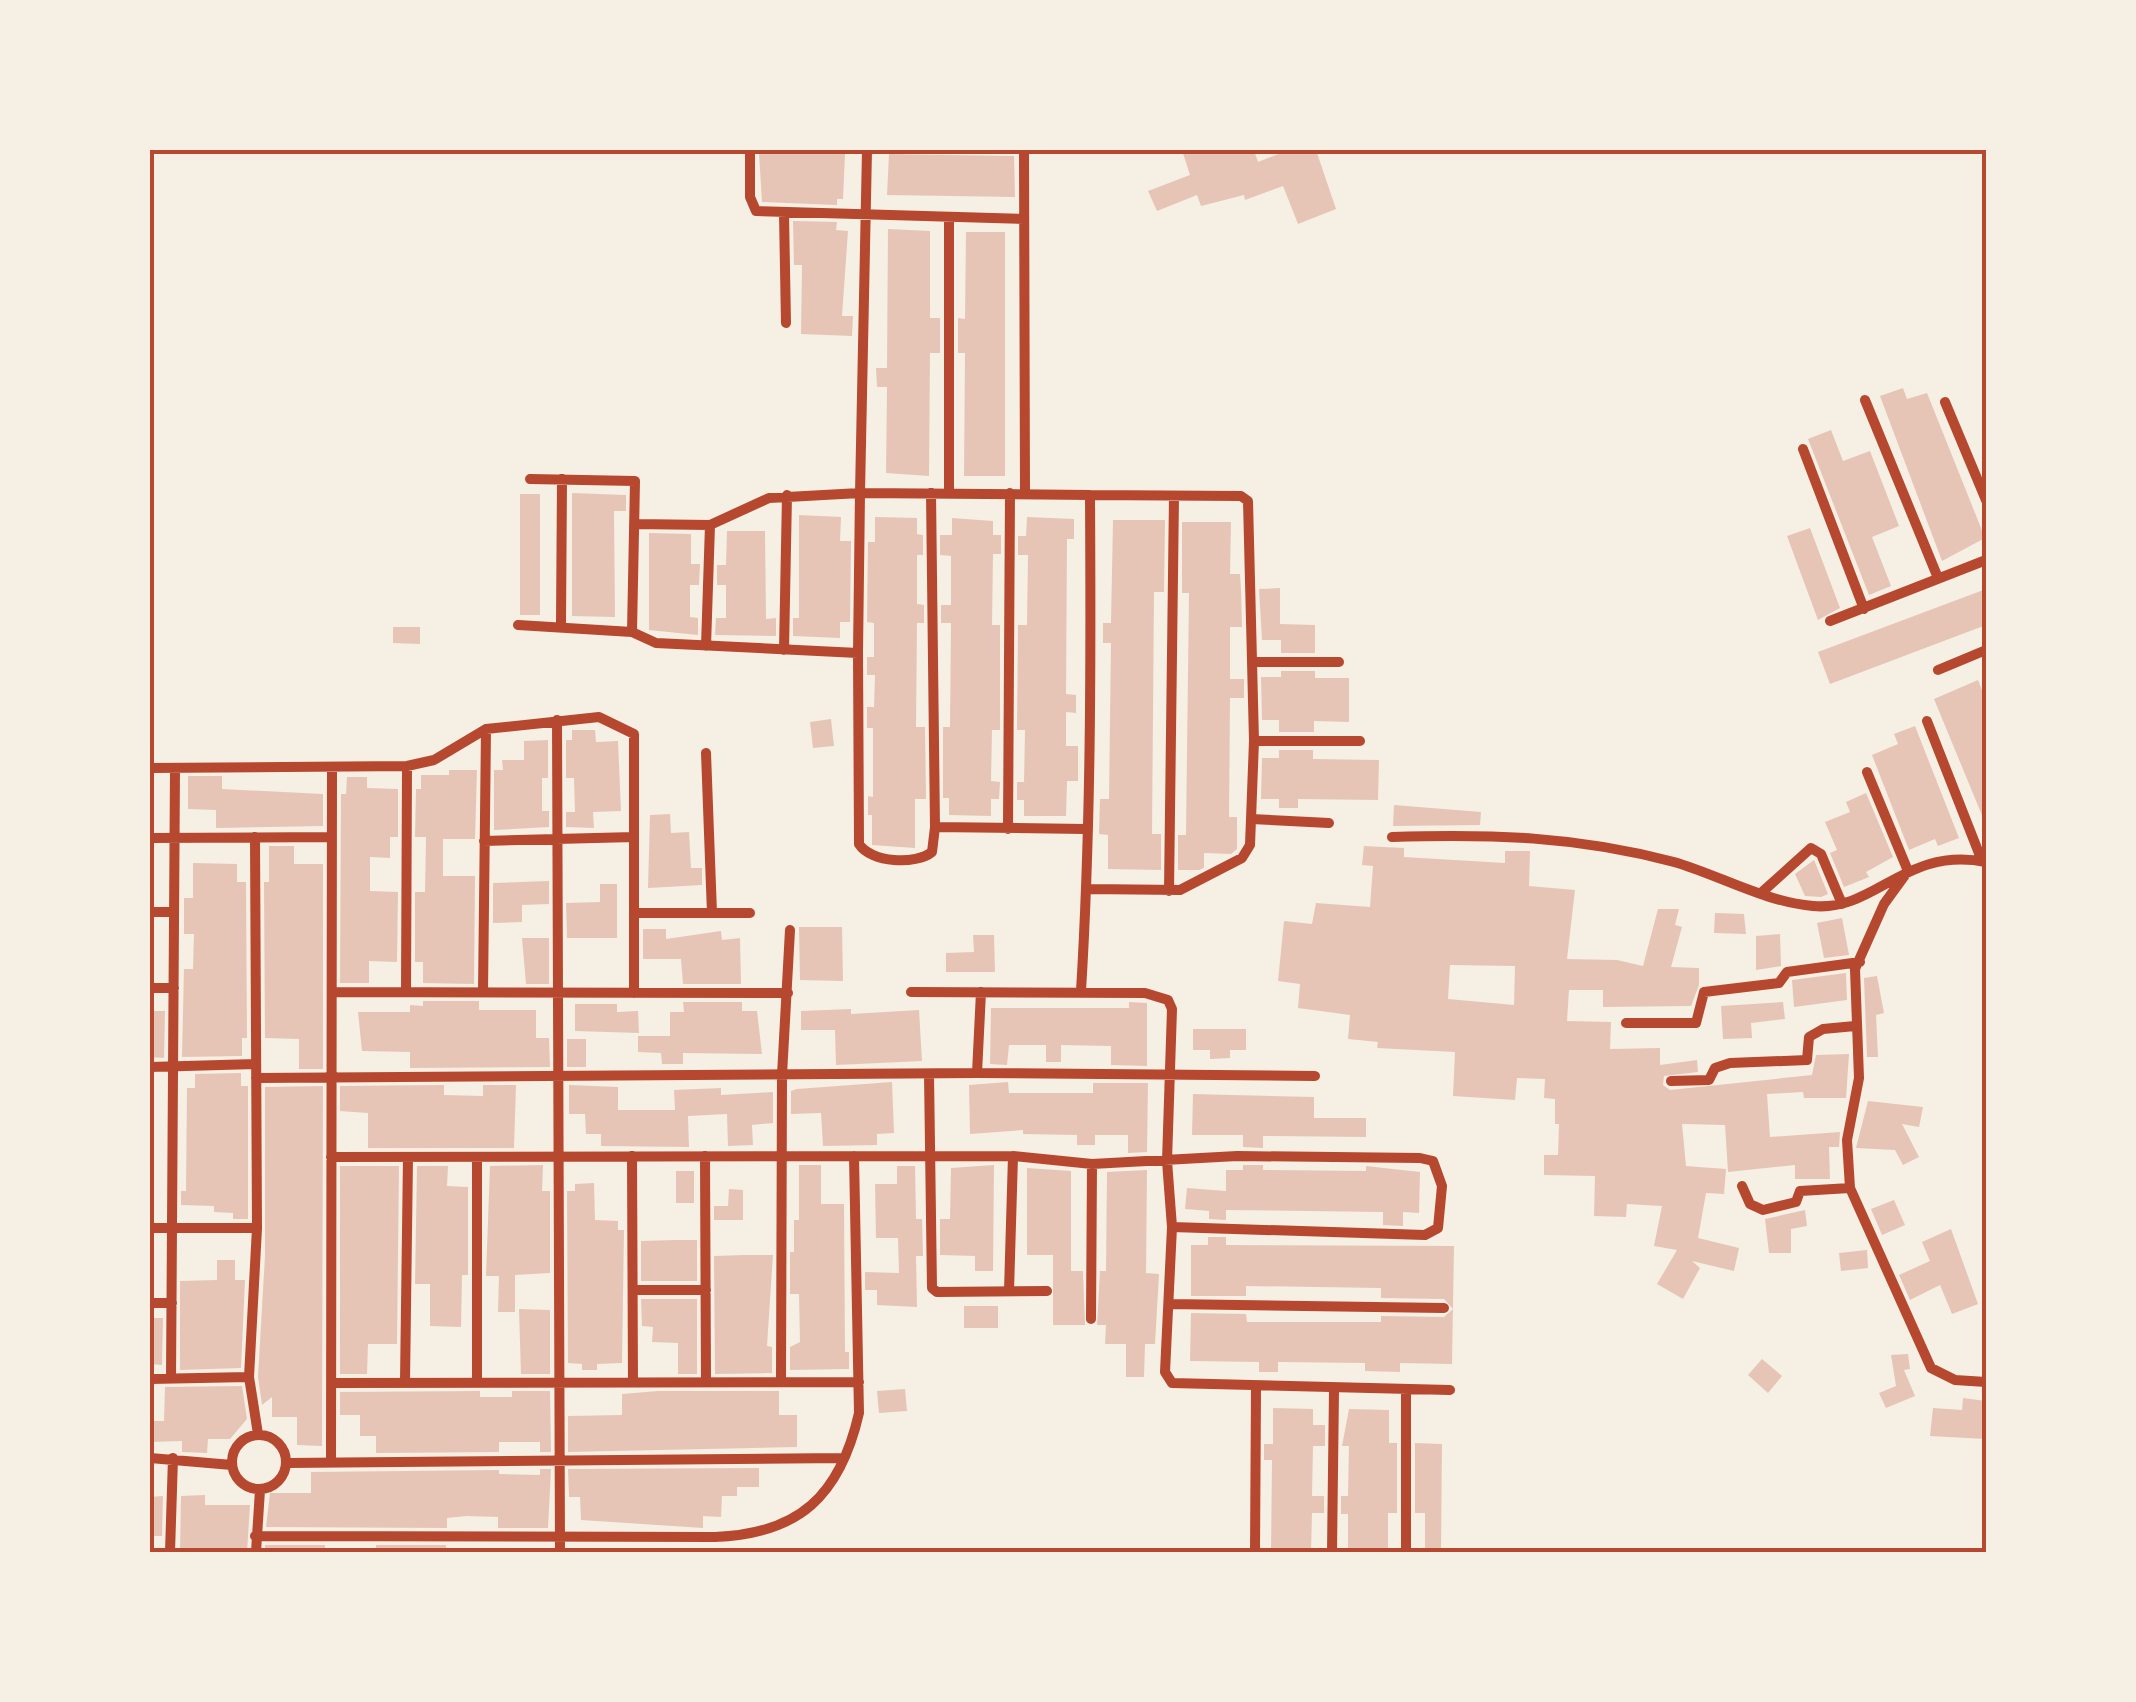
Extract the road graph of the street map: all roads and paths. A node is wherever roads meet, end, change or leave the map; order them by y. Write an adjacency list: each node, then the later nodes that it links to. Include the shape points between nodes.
1 (750, 150): 4 (street, via 751,206)
2 (867, 150): 5 (street)
3 (1024, 150): 7 (street)
4 (784, 214): 5 (street); 8 (street)
5 (866, 216): 6 (street); 15 (street)
6 (949, 218): 7 (street); 17 (street)
7 (1024, 219): 14 (street)
8 (786, 323)
9 (1865, 400): 26 (street)
10 (1946, 402): 22 (street)
11 (1803, 449): 27 (street)
12 (530, 479): 13 (street)
13 (562, 479): 23 (street, via 635,481); 29 (street)
14 (1025, 492): 18 (street); 20 (street)
15 (860, 493): 16 (street); 19 (street); 35 (street)
16 (931, 493): 17 (street); 53 (street)
17 (949, 493): 18 (street)
18 (1010, 493): 55 (street)
19 (786, 495): 24 (street); 33 (street)
20 (1090, 495): 21 (street); 54 (street)
21 (1174, 496): 36 (street, via 1248,501); 67 (street)
22 (1986, 500)
23 (634, 524): 24 (street); 31 (street)
24 (710, 525): 32 (street)
25 (1986, 560): 26 (street)
26 (1938, 578): 27 (street)
27 (1864, 608): 28 (street)
28 (1830, 621)
29 (561, 624): 30 (street); 31 (street)
30 (518, 625)
31 (632, 632): 32 (street, via 656,643)
32 (706, 646): 33 (street)
33 (784, 650): 35 (street)
34 (1983, 651): 38 (street); 39 (street)
35 (858, 653): 53 (street, via 862,851 927,858)
36 (1253, 662): 37 (street); 43 (street)
37 (1339, 662)
38 (1986, 667)
39 (1938, 670)
40 (557, 720): 42 (street); 59 (street, via 605,718 634,734); 62 (street)
41 (1926, 721): 64 (street)
42 (486, 729): 46 (street, via 434,760); 63 (street)
43 (1254, 741): 44 (street); 51 (street)
44 (1360, 741)
45 (706, 753): 72 (street)
46 (407, 766): 47 (street); 81 (street)
47 (332, 767): 49 (street); 58 (street)
48 (150, 768): 49 (street)
49 (175, 768): 56 (street)
50 (1867, 772): 65 (street)
51 (1251, 819): 52 (street); 67 (street, via 1242,858 1199,883)
52 (1329, 824)
53 (935, 827): 55 (street)
54 (1085, 828): 55 (street); 66 (street)
55 (1008, 829)
56 (175, 837): 57 (street); 61 (street); 71 (street)
57 (255, 837): 58 (street); 90 (street)
58 (332, 837): 80 (street)
59 (634, 837): 62 (street); 74 (street)
60 (1392, 837): 68 (street, via 1570,840 1678,863)
61 (150, 838)
62 (557, 839): 63 (street); 85 (street)
63 (484, 841): 82 (street)
64 (1984, 862): 65 (street, via 1939,858)
65 (1908, 872): 69 (street); 76 (street, via 1884,904)
66 (1089, 889): 67 (street); 79 (street)
67 (1169, 891)
68 (1760, 893): 69 (street, via 1813,906); 69 (street, via 1810,848 1821,854)
69 (1842, 904)
70 (150, 912): 71 (street)
71 (174, 912): 78 (street)
72 (712, 912): 73 (street); 74 (street)
73 (750, 912)
74 (634, 913): 86 (street)
75 (790, 930): 87 (street)
76 (1860, 962): 88 (street, via 1704,992 1696,1023); 89 (street)
77 (150, 988): 78 (street)
78 (174, 988): 91 (street)
79 (1080, 991): 84 (street); 97 (street, via 1145,992 1168,1000)
80 (332, 992): 81 (street); 100 (street)
81 (406, 992): 82 (street)
82 (483, 992): 85 (street)
83 (910, 992): 84 (street)
84 (981, 992): 93 (street)
85 (558, 993): 86 (street); 96 (street)
86 (634, 993): 87 (street)
87 (788, 993): 95 (street)
88 (1626, 1024)
89 (1855, 1026): 101 (street, via 1809,1037 1807,1060 1730,1063 1715,1068 1710,1080); 115 (street)
90 (256, 1064): 91 (street); 99 (street)
91 (173, 1066): 92 (street); 117 (street)
92 (150, 1067)
93 (977, 1073): 94 (street); 97 (street)
94 (929, 1074): 95 (street); 106 (street)
95 (782, 1075): 96 (street); 104 (street)
96 (558, 1076): 100 (street); 111 (street)
97 (1171, 1076): 98 (street); 112 (street)
98 (1315, 1076)
99 (256, 1078): 100 (street); 118 (street)
100 (331, 1078): 108 (street)
101 (1671, 1081)
102 (632, 1156): 103 (street); 111 (street); 120 (street)
103 (705, 1156): 104 (street); 121 (street)
104 (782, 1156): 105 (street); 138 (street)
105 (854, 1156): 106 (street); 139 (street)
106 (929, 1156): 107 (street); 122 (street, via 932,1288)
107 (1013, 1156): 113 (street); 122 (street)
108 (331, 1157): 109 (street); 132 (street)
109 (408, 1157): 110 (street); 133 (street)
110 (476, 1157): 111 (street); 134 (street)
111 (558, 1157): 135 (street)
112 (1167, 1161): 113 (street); 119 (street); 119 (street, via 1420,1158 1433,1161 1442,1186 1438,1228 1425,1235)
113 (1092, 1164): 128 (street)
114 (1742, 1186): 115 (street, via 1750,1204 1763,1210 1796,1202 1800,1191)
115 (1850, 1188): 140 (street, via 1931,1368 1955,1380)
116 (150, 1228): 117 (street)
117 (172, 1228): 118 (street); 124 (street)
118 (257, 1228): 129 (street)
119 (1172, 1228): 126 (street)
120 (633, 1290): 121 (street); 136 (street)
121 (706, 1290): 137 (street)
122 (1010, 1291): 123 (street)
123 (1048, 1291)
124 (172, 1302): 125 (street); 131 (street)
125 (150, 1303)
126 (1170, 1304): 127 (street); 141 (street, via 1165,1372 1172,1383)
127 (1444, 1308)
128 (1091, 1319)
129 (250, 1376): 131 (street); 145 (street)
130 (150, 1379): 131 (street)
131 (171, 1379)
132 (331, 1382): 133 (street); 150 (street)
133 (405, 1382): 134 (street)
134 (478, 1382): 135 (street)
135 (559, 1382): 136 (street); 148 (street)
136 (633, 1382): 137 (street)
137 (706, 1382): 138 (street)
138 (780, 1382): 139 (street)
139 (859, 1382): 149 (street, via 859,1413)
140 (1986, 1382)
141 (1256, 1388): 142 (street); 169 (street)
142 (1334, 1390): 143 (street); 170 (street)
143 (1406, 1390): 144 (street); 171 (street)
144 (1450, 1390)
145 (258, 1434): 151 (street, via 279,1442); 152 (street, via 238,1444)
146 (150, 1458): 147 (street)
147 (173, 1458): 152 (street); 161 (street)
148 (559, 1458): 149 (street); 150 (street); 156 (street)
149 (844, 1458): 159 (street, via 791,1523)
150 (331, 1460): 151 (street)
151 (287, 1463): 153 (street, via 279,1482)
152 (232, 1465): 153 (street, via 241,1483)
153 (260, 1490): 154 (street)
154 (255, 1536): 155 (street); 162 (street)
155 (341, 1536): 160 (street); 163 (street)
156 (559, 1536): 157 (street); 158 (street); 166 (street)
157 (627, 1536): 159 (street); 167 (street)
158 (483, 1537): 160 (street); 165 (street)
159 (715, 1537): 168 (street)
160 (417, 1538): 164 (street)
161 (170, 1552)
162 (256, 1552)
163 (340, 1552)
164 (416, 1552)
165 (483, 1552)
166 (560, 1552)
167 (628, 1552)
168 (714, 1552)
169 (1255, 1552)
170 (1332, 1552)
171 (1406, 1552)

